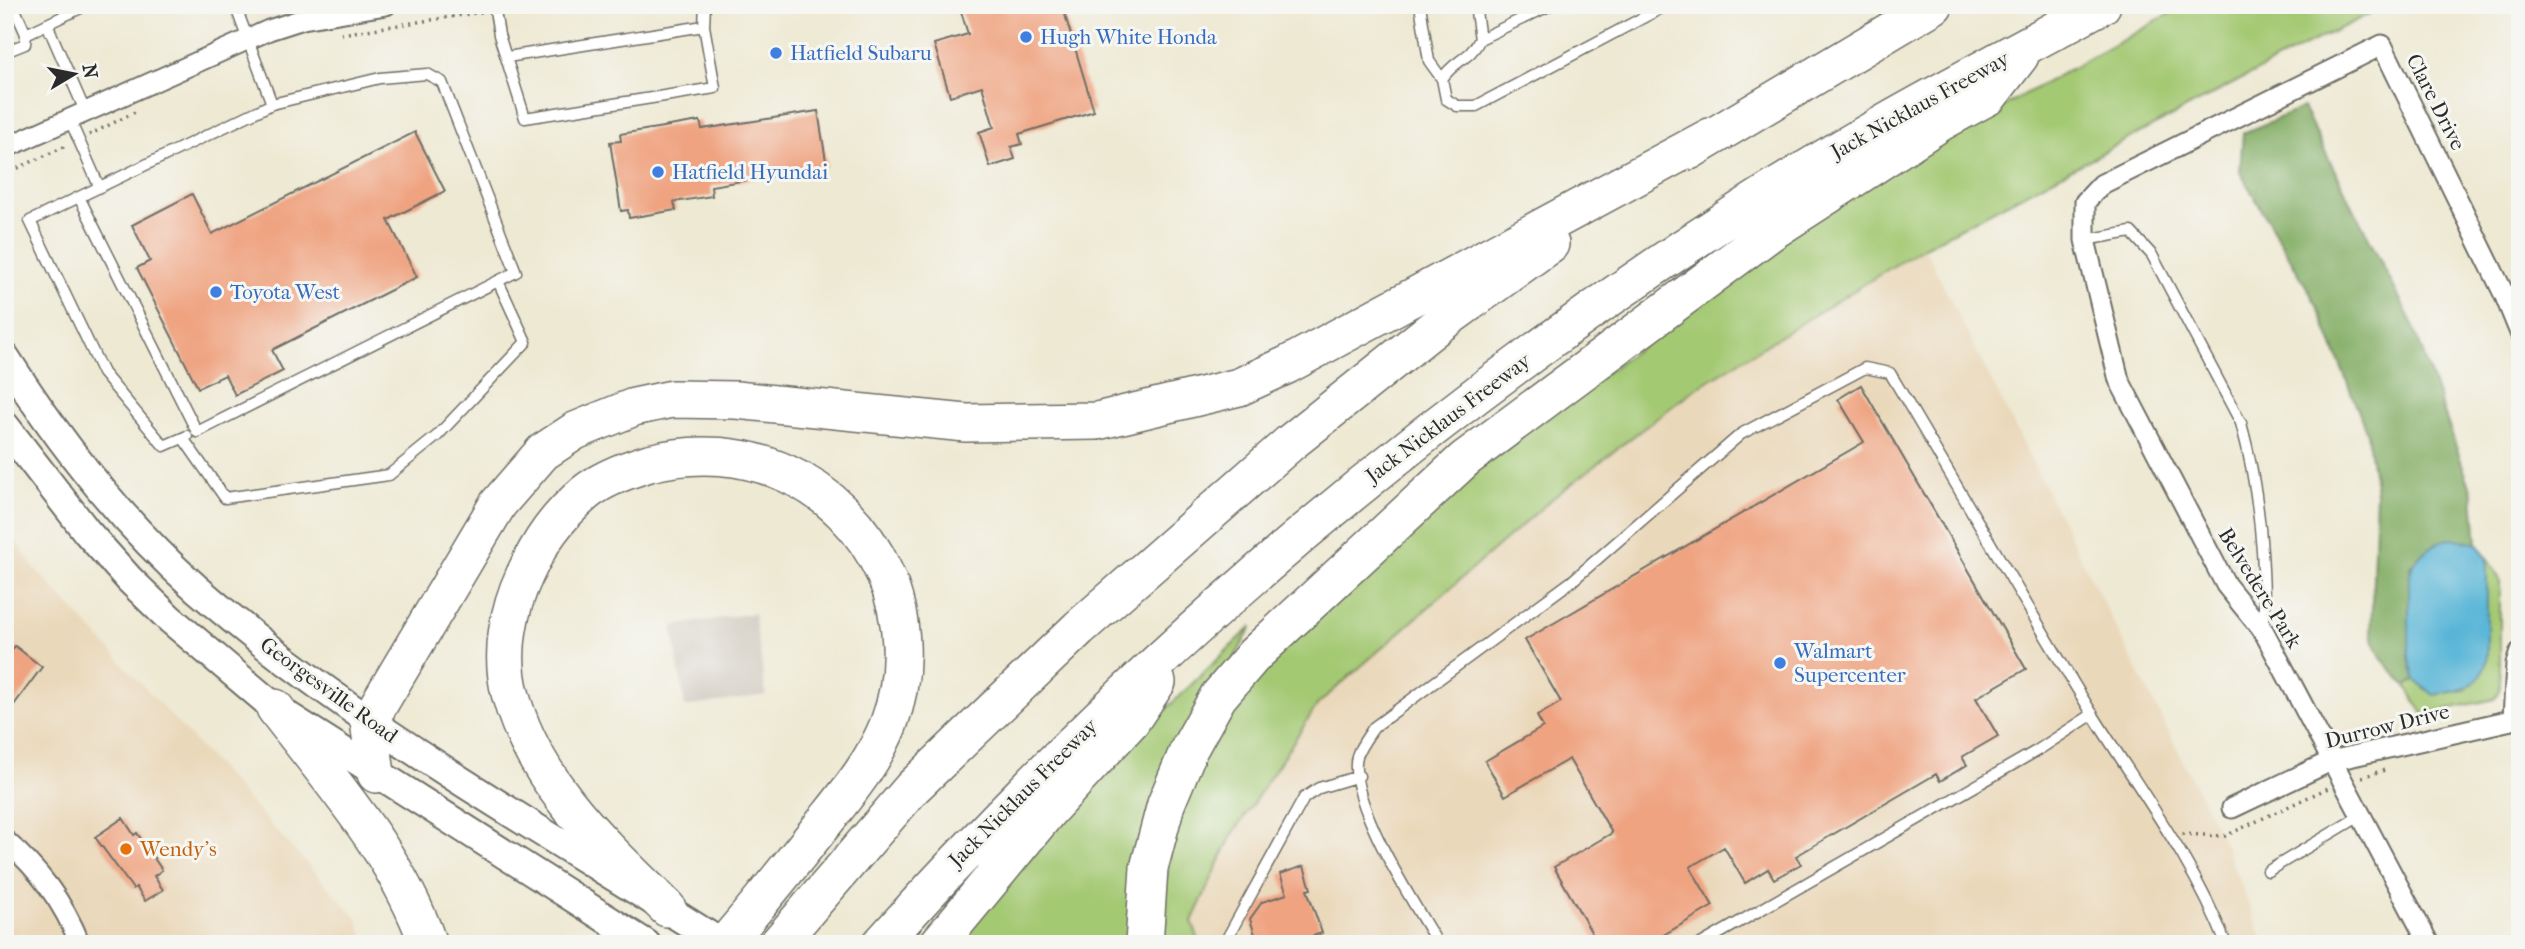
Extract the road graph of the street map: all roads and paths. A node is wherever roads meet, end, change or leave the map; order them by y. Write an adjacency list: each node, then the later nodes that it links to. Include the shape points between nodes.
1 (13, 5): 15 (lane)
2 (87, 5): 13 (lane)
3 (235, 5): 16 (lane)
4 (494, 5): 20 (lane)
5 (705, 5): 14 (lane)
6 (1420, 5): 21 (lane, via 1429,61)
7 (1475, 5): 17 (lane)
8 (1551, 5): 17 (lane)
9 (1667, 5): 21 (lane, via 1476,106 1457,106 1446,99)
10 (1934, 5): 24 (highway)
11 (2102, 5): 18 (highway, Jack Nicklaus Freeway)
12 (377, 6): 16 (street, via 303,19)
13 (47, 24): 15 (lane); 23 (lane)
14 (704, 26): 20 (lane); 20 (lane, via 715,88 674,95 525,118)
15 (26, 34): 19 (lane, via 24,44)
16 (246, 39): 22 (lane); 23 (street)
17 (1480, 39): 21 (lane, via 1473,54 1449,67)
18 (2029, 44): 36 (highway, Jack Nicklaus Freeway, via 1731,215 1600,304 1344,498); 58 (highway, via 1989,96 1771,232 1457,464 1254,655 1218,697 1166,804 1149,868)
19 (5, 52)
20 (507, 57)
21 (1442, 79)
22 (272, 104): 26 (lane); 30 (lane, via 380,78 427,74 442,82 516,272)
23 (77, 115): 25 (street); 26 (lane)
24 (1710, 137): 42 (highway, via 1287,365 1239,387 1167,407 1097,421 966,424 736,400 672,399 634,407 584,427 543,452 498,504); 55 (highway, via 1523,262 1251,477 1079,628 912,788)
25 (5, 148)
26 (99, 187): 27 (lane)
27 (79, 197): 34 (lane); 35 (lane, via 30,222 103,373 164,446)
28 (2085, 202): 29 (street, Belvedere Park); 31 (street, Clare Drive, via 2102,184 2382,45)
29 (2085, 240): 37 (street, Belvedere Park, via 2119,380 2226,585); 37 (lane, via 2131,232 2152,255 2241,423 2249,449 2265,582)
30 (498, 281): 34 (lane); 35 (lane, via 526,342 437,436 388,475 225,498)
31 (2520, 332)
32 (5, 358): 42 (main road, Georgesville Road, via 110,498 176,569 294,668)
33 (5, 426): 39 (main road, Georgesville Road, via 87,533 129,579)
34 (197, 432): 35 (lane)
35 (183, 438)
36 (1191, 629): 56 (highway, Jack Nicklaus Freeway, via 1043,770); 57 (highway, via 1131,721 1048,811)
37 (2264, 632): 43 (street, Belvedere Park)
38 (2520, 652): 41 (street)
39 (275, 709): 44 (main road, Georgesville Road); 53 (highway, via 392,865)
40 (2093, 714): 45 (lane, via 1890,373 1865,368 1741,434 1572,581 1374,727 1357,756); 61 (lane); 62 (lane, via 2170,837)
41 (2516, 719): 43 (street, Durrow Drive)
42 (369, 721): 44 (highway); 50 (main road, Georgesville Road)
43 (2331, 761): 46 (street, Durrow Drive); 47 (street, Belvedere Park)
44 (376, 774): 51 (main road, Georgesville Road)
45 (1359, 776): 59 (lane, via 1319,788 1304,798); 60 (lane, via 1361,798 1391,864)
46 (2232, 808)
47 (2360, 816): 49 (lane); 63 (street, Belvedere Park)
48 (5, 840): 52 (street, via 36,867 56,894)
49 (2268, 872)
50 (667, 908): 54 (main road, Georgesville Road); 54 (highway, via 573,814 542,769 509,692 507,629 513,599 541,539 587,491 632,467 680,455 710,454 766,464 817,490 851,522 876,554 889,582 901,641 901,669 890,719 870,765)
51 (645, 943)
52 (80, 944)
53 (428, 944)
54 (724, 944)
55 (778, 944)
56 (881, 944)
57 (938, 944)
58 (1144, 944)
59 (1224, 944)
60 (1438, 944)
61 (1702, 944)
62 (2226, 944)
63 (2429, 944)

